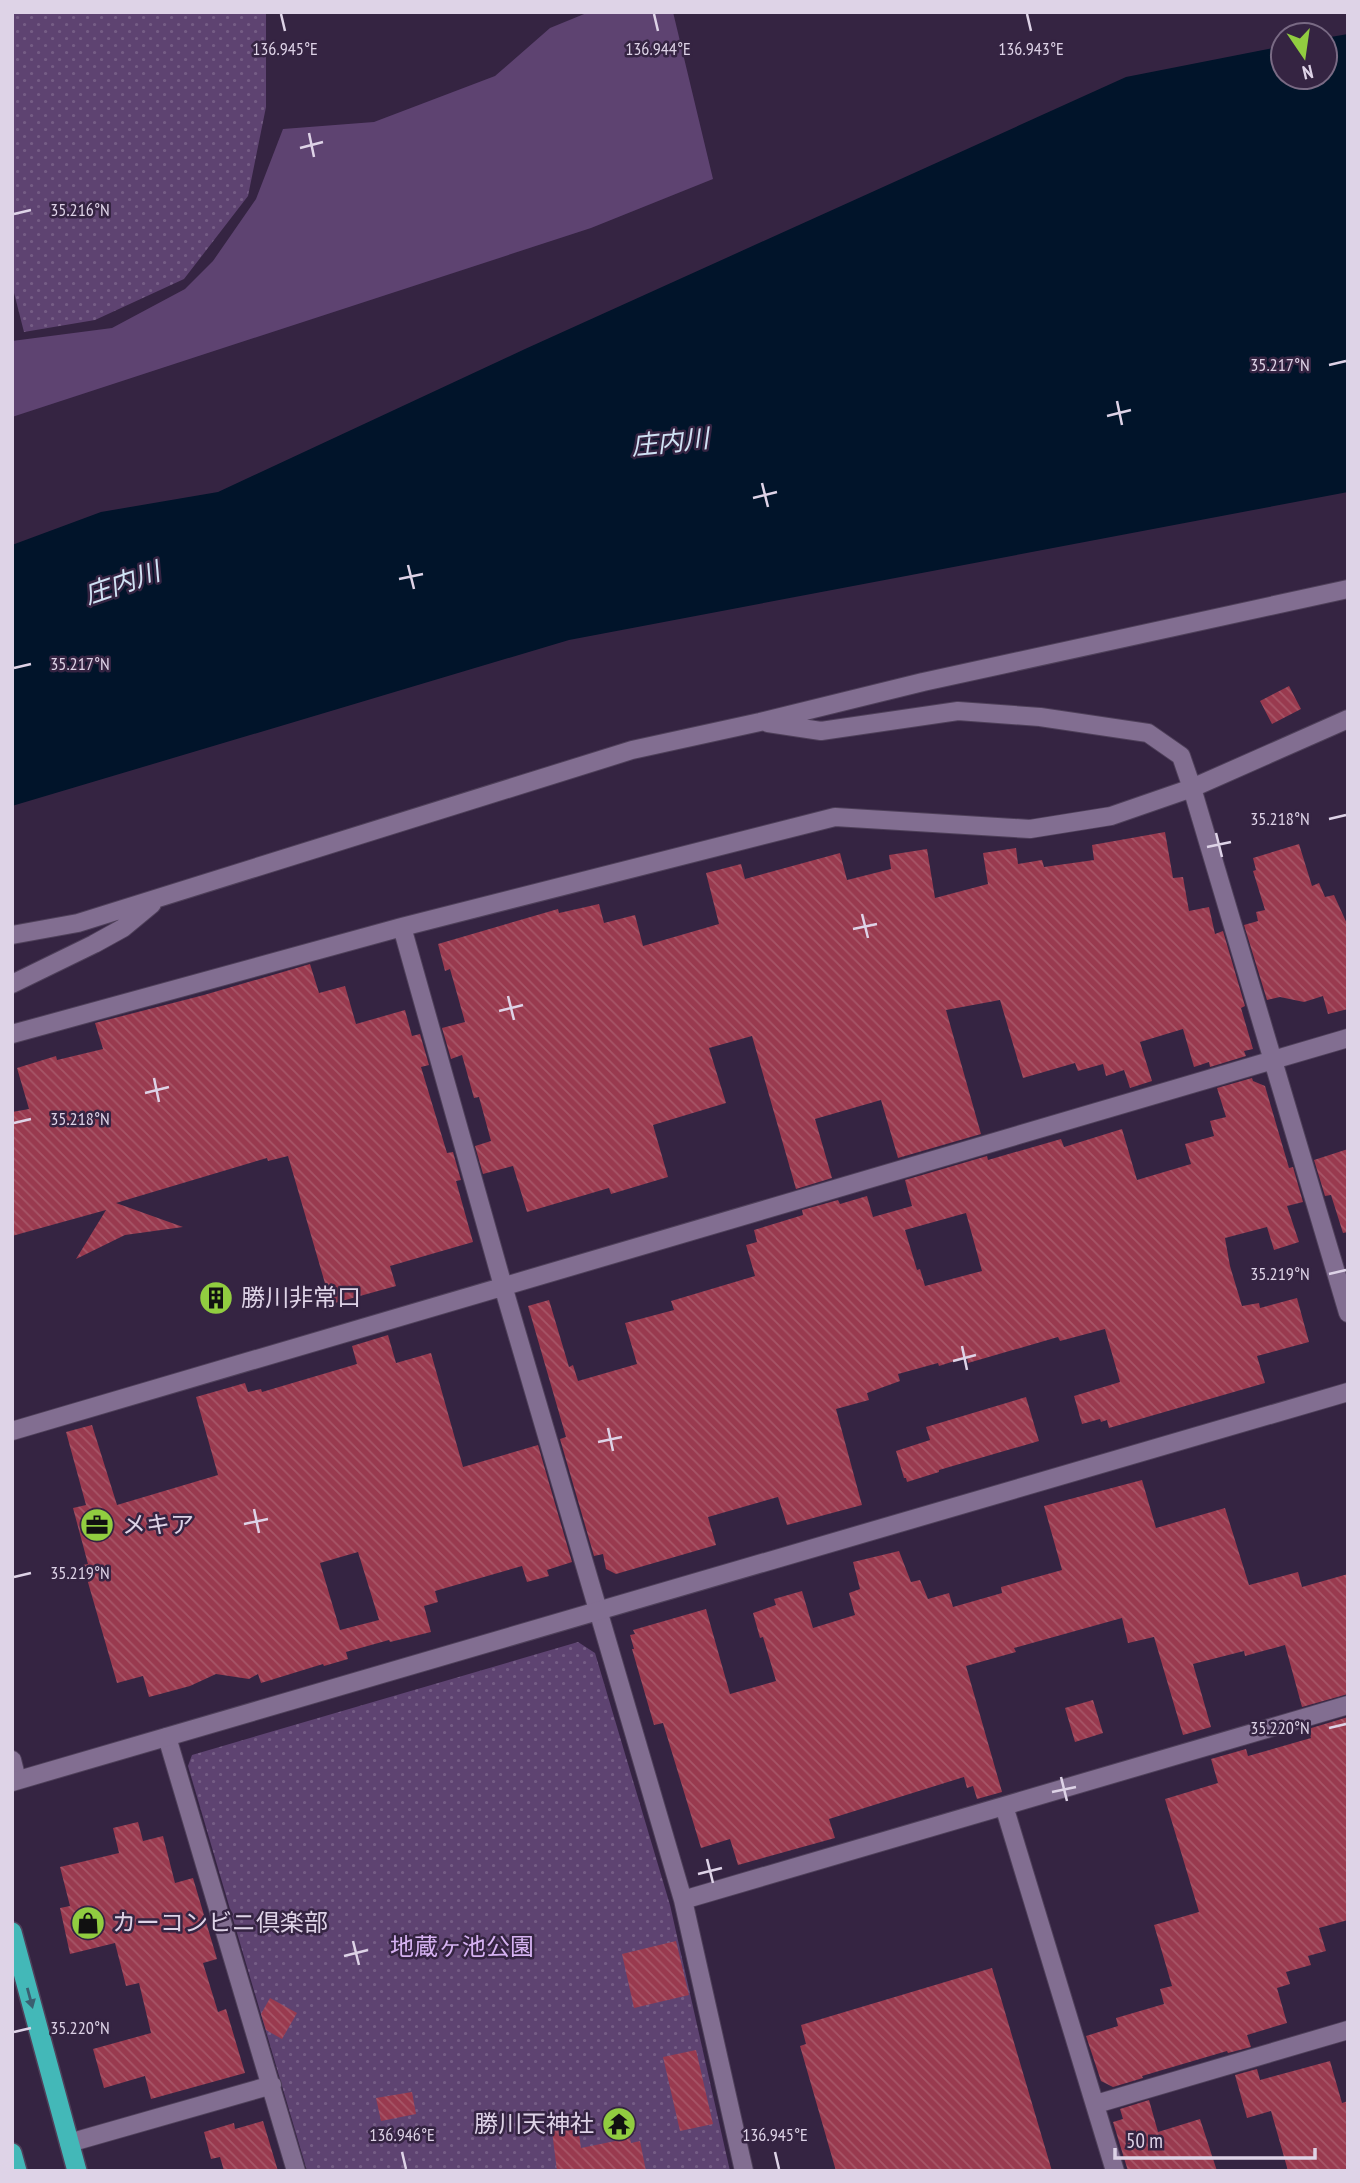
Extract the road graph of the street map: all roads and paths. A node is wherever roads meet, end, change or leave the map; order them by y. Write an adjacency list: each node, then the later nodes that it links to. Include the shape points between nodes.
1 (1348, 589): 3 (street)
2 (1348, 719): 4 (street)
3 (760, 722): 4 (street, via 821,731 958,711 1149,733 1181,756); 5 (street, via 632,750)
4 (1192, 788): 6 (street, via 1111,816 1030,830 835,817); 11 (street)
5 (160, 897): 7 (street, via 78,923); 8 (street, via 113,933)
6 (402, 927): 9 (street); 12 (street)
7 (12, 935)
8 (12, 984)
9 (12, 1034)
10 (1348, 1038): 11 (street)
11 (1273, 1060): 12 (street); 13 (street)
12 (503, 1286): 15 (street); 16 (street)
13 (1348, 1313)
14 (1348, 1392): 16 (street)
15 (12, 1431)
16 (599, 1612): 18 (street); 22 (street)
17 (1348, 1705): 21 (street)
18 (167, 1737): 20 (street); 25 (street)
19 (12, 1759): 20 (street)
20 (14, 1781)
21 (1004, 1806): 22 (street); 26 (street)
22 (683, 1899): 30 (street)
23 (12, 1932): 27 (highway, one-way to 27)
24 (1348, 2031): 26 (street)
25 (272, 2085): 27 (street); 29 (street)
26 (1096, 2104): 31 (street)
27 (69, 2143): 28 (highway)
28 (77, 2171)
29 (296, 2171)
30 (744, 2171)
31 (1115, 2171)

